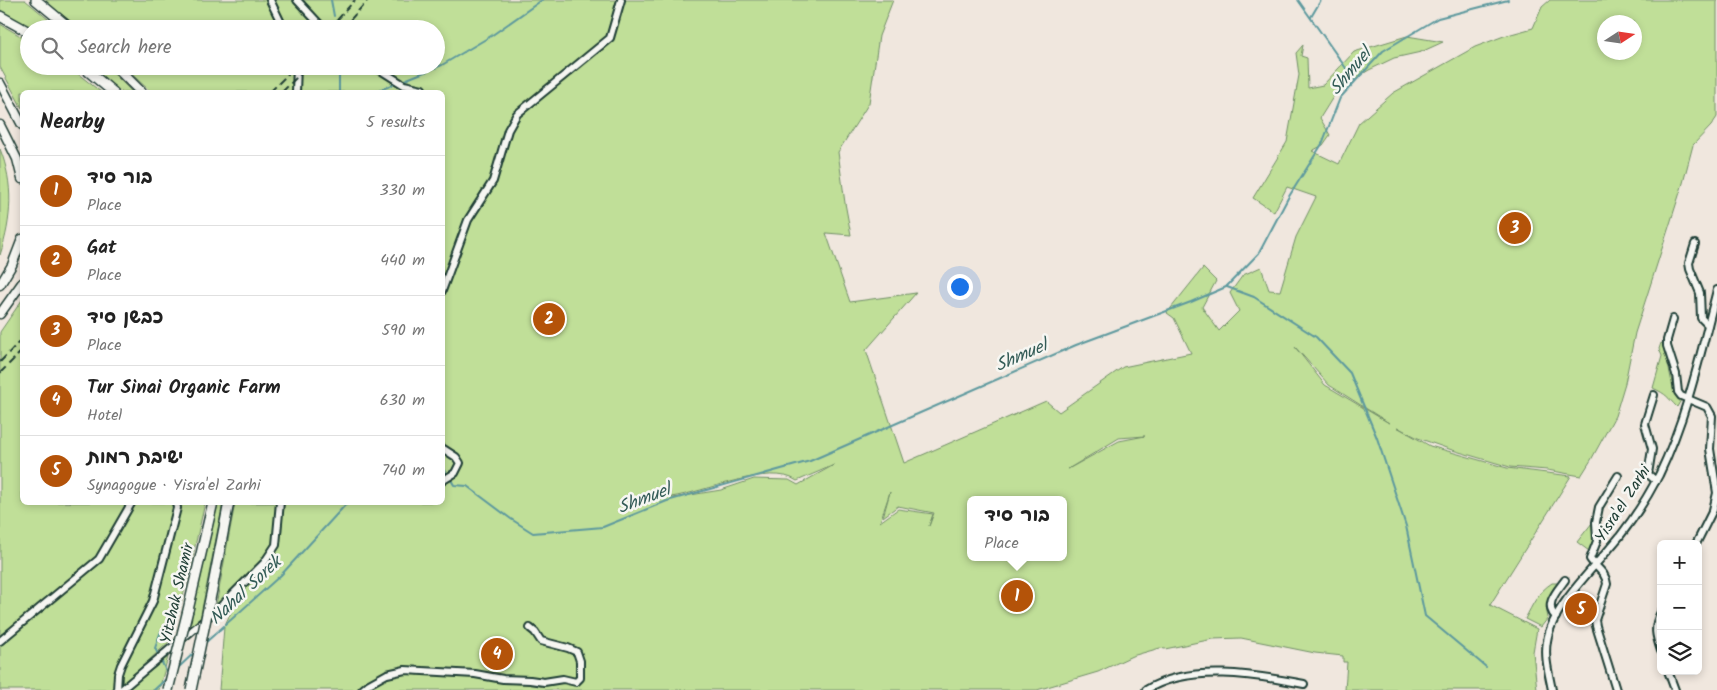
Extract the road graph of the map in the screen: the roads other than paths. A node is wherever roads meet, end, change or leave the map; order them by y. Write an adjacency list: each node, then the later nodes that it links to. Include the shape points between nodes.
1 (36, 0): 6 (highway)
2 (270, 0): 7 (street)
3 (297, 0): 8 (street)
4 (621, 0): 24 (street, via 610,38 517,114 508,130 493,181 468,220)
5 (0, 16): 9 (highway)
6 (60, 20)
7 (280, 20)
8 (316, 20)
9 (20, 27)
10 (93, 75): 16 (highway)
11 (124, 75): 17 (highway)
12 (297, 75): 18 (street)
13 (388, 75): 15 (street, via 404,85)
14 (0, 83): 19 (main road)
15 (422, 89)
16 (111, 90)
17 (139, 90)
18 (296, 90)
19 (20, 121)
20 (0, 125): 21 (main road)
21 (20, 171)
22 (1695, 244): 30 (street, via 1689,263 1700,293 1701,318)
23 (20, 245): 25 (main road)
24 (445, 283)
25 (0, 285)
26 (20, 285): 28 (main road)
27 (1717, 290): 30 (street, Yisra'el Zarhi)
28 (0, 314)
29 (1673, 319): 32 (street, via 1667,340 1668,353 1676,374 1678,392)
30 (1708, 325): 32 (street, Yisra'el Zarhi)
31 (1654, 395): 36 (street, via 1645,424 1652,449 1648,474)
32 (1688, 399): 36 (street, Yisra'el Zarhi); 42 (street, via 1707,406 1712,416 1710,449 1717,493 1713,510)
33 (445, 450): 35 (street, via 460,463 455,473)
34 (1618, 476): 43 (street, via 1597,514 1597,541 1590,559)
35 (445, 479)
36 (1656, 481): 43 (street, Yisra'el Zarhi, via 1630,522)
37 (130, 505): 49 (street, via 99,559)
38 (176, 505): 52 (street, via 153,601 121,665)
39 (211, 505): 53 (highway, Yitzhak Shamir, bridge)
40 (228, 505): 54 (highway, Yitzhak Shamir, bridge)
41 (280, 505): 52 (street, via 276,544 264,563 219,608)
42 (1698, 540)
43 (1596, 565): 45 (street, Yisra'el Zarhi); 58 (street, via 1607,579 1607,584 1595,620)
44 (1564, 580): 45 (street, via 1550,603 1550,610)
45 (1556, 617): 57 (street, Yisra'el Zarhi, via 1548,635 1546,651)
46 (1657, 622): 48 (street)
47 (530, 628): 55 (street, via 541,641 577,652 580,678 576,682 563,679 549,683 405,670 388,674)
48 (1657, 638)
49 (0, 641)
50 (1669, 675): 59 (street)
51 (1304, 684): 56 (street, via 1250,675 1209,674 1171,680)
52 (119, 690)
53 (168, 690)
54 (191, 690)
55 (362, 690)
56 (1146, 690)
57 (1552, 690)
58 (1616, 690)
59 (1675, 690)

